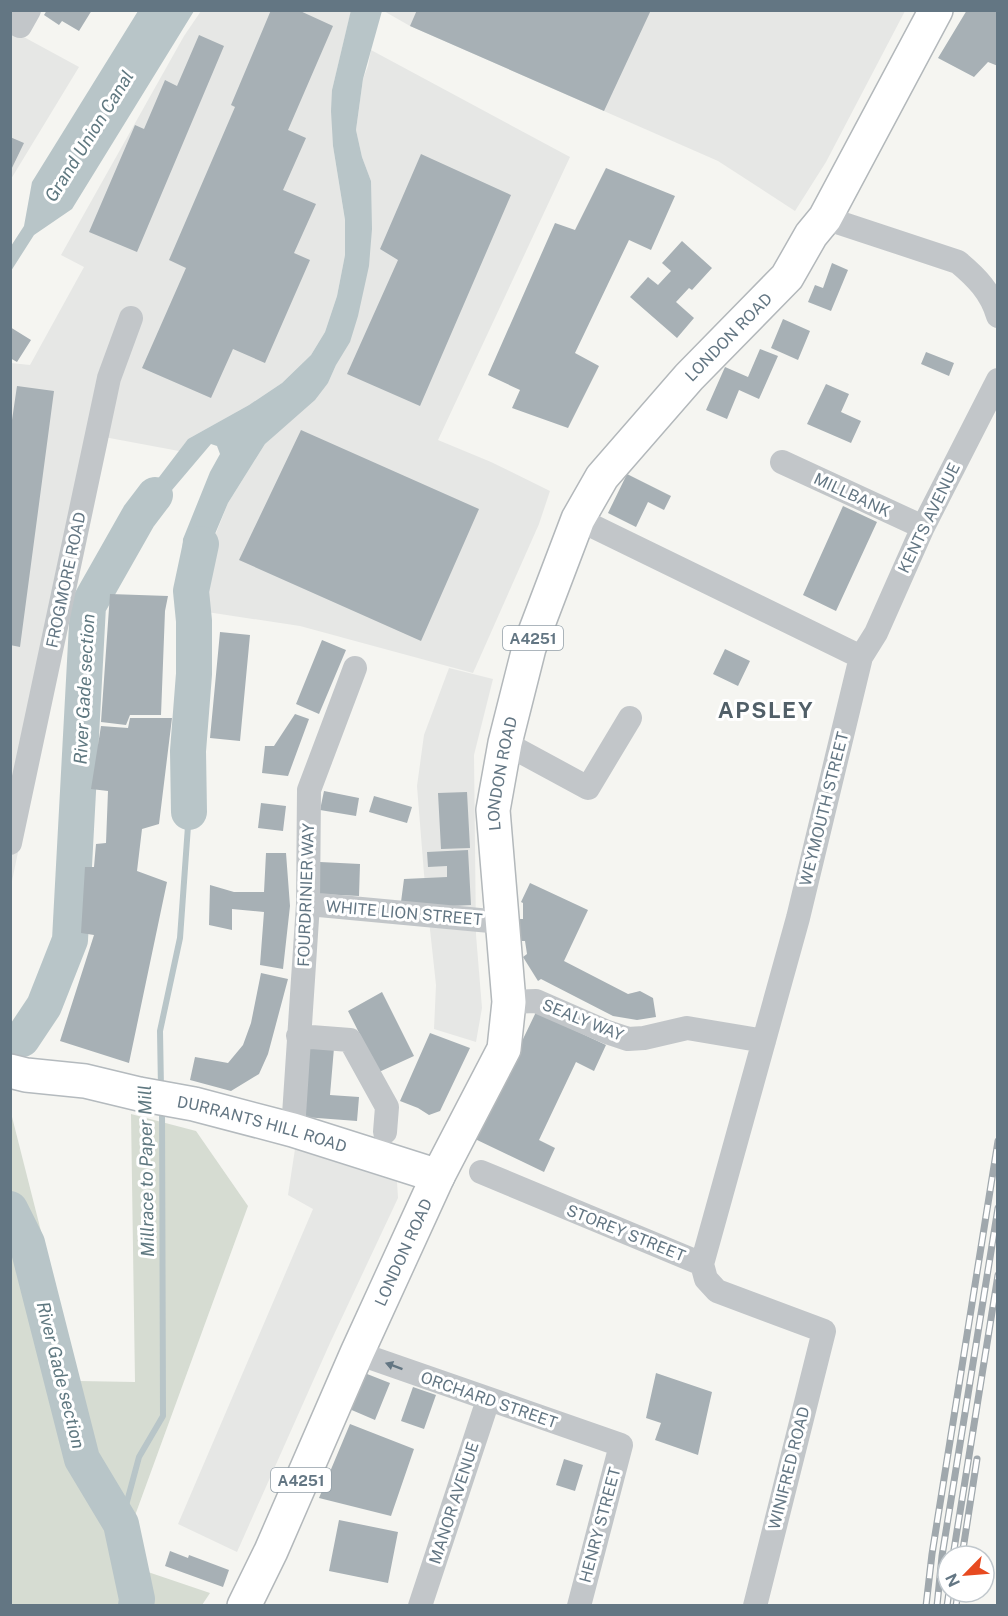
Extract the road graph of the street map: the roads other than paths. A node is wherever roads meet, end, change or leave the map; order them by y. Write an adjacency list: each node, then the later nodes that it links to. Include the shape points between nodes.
1 (936, 10): 2 (main road, LONDON ROAD / A4251)
2 (825, 218): 3 (street, via 958,262 988,291); 7 (main road, LONDON ROAD / A4251, via 787,277 689,377 602,477)
3 (998, 316)
4 (131, 318): 13 (street, FROGMORE ROAD, via 109,378)
5 (998, 380): 8 (street, KENTS AVENUE)
6 (782, 462): 8 (street, MILLBANK)
7 (578, 519): 9 (street); 12 (main road, LONDON ROAD / A4251, via 529,648)
8 (923, 527): 9 (street, KENTS AVENUE, via 876,633)
9 (861, 657): 18 (street, WEYMOUTH STREET)
10 (355, 668): 14 (street, FOURDRINIER WAY, via 309,790)
11 (630, 718): 12 (street, via 588,788)
12 (505, 743): 15 (main road, LONDON ROAD / A4251, via 493,810)
13 (10, 843)
14 (308, 904): 15 (street, WHITE LION STREET); 17 (street, FOURDRINIER WAY)
15 (501, 922): 16 (main road, LONDON ROAD / A4251)
16 (508, 1002): 18 (street, SEALY WAY, via 536,1001 628,1039 687,1028); 23 (main road, LONDON ROAD / A4251, via 504,1049)
17 (298, 1036): 20 (street, FOURDRINIER WAY); 21 (street, via 350,1040 387,1107)
18 (764, 1041): 24 (street, WEYMOUTH STREET)
19 (10, 1071): 20 (main road, DURRANTS HILL ROAD, via 85,1081)
20 (293, 1130): 23 (main road, DURRANTS HILL ROAD)
21 (385, 1132)
22 (481, 1172): 24 (street, STOREY STREET)
23 (438, 1176): 26 (main road, LONDON ROAD / A4251)
24 (702, 1264): 25 (street, STOREY STREET, via 706,1280 717,1292)
25 (824, 1331): 32 (street, WINIFRED ROAD)
26 (357, 1353): 27 (street, ORCHARD STREET, one-way to 26); 29 (main road, LONDON ROAD / A4251)
27 (488, 1400): 28 (street, ORCHARD STREET); 30 (street, MANOR AVENUE)
28 (621, 1445): 31 (street, HENRY STREET)
29 (244, 1605)
30 (420, 1605)
31 (579, 1605)
32 (755, 1605)

